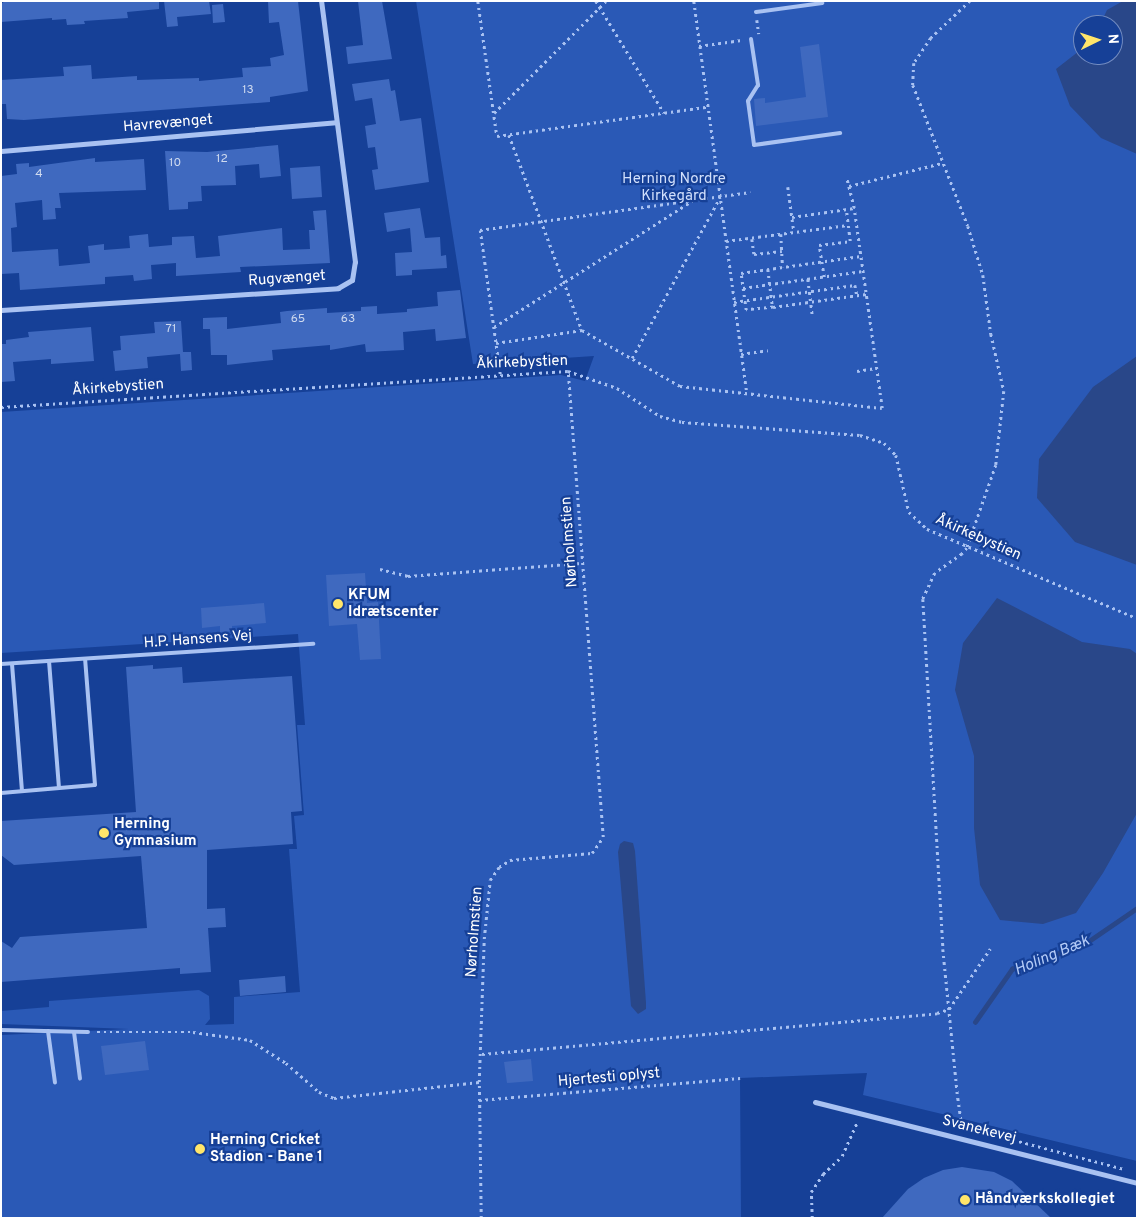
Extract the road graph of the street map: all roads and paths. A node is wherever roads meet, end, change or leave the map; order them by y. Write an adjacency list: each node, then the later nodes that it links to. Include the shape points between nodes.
1 (320, 1): 15 (street, Rugvænget)
2 (478, 1): 13 (path)
3 (596, 1): 8 (path)
4 (606, 1): 8 (path)
5 (694, 1): 11 (path)
6 (970, 1): 19 (path, via 931,38 914,63 913,85)
7 (822, 3): 9 (lane)
8 (600, 8): 13 (path); 14 (path)
9 (756, 12): 10 (path, via 760,37)
10 (751, 38): 11 (path); 16 (lane, via 758,85 748,101 754,146)
11 (699, 46): 12 (path)
12 (707, 107): 14 (path); 24 (path)
13 (493, 113): 17 (path, via 497,136)
14 (664, 113): 17 (path)
15 (336, 122): 18 (street, Havrevænget); 54 (street, Rugvænget, via 355,262 352,280 338,288)
16 (840, 133)
17 (509, 134): 29 (path)
18 (1, 151)
19 (942, 163): 21 (path); 68 (path, via 968,226 983,275 991,334 1004,391 996,465)
20 (847, 179): 21 (path)
21 (849, 186): 26 (path)
22 (788, 187): 28 (path)
23 (750, 192): 24 (path)
24 (720, 197): 25 (path); 34 (path); 61 (path)
25 (693, 200): 29 (path); 44 (path)
26 (854, 208): 27 (path); 36 (path)
27 (846, 209): 28 (path); 30 (path)
28 (792, 217): 31 (path)
29 (543, 221): 44 (path); 56 (path, via 480,230)
30 (848, 225): 31 (path); 37 (path, via 850,241 819,246)
31 (794, 232): 32 (path)
32 (781, 234): 33 (path); 35 (path)
33 (752, 238): 34 (path); 35 (path, via 754,254)
34 (726, 242): 52 (path)
35 (782, 251): 38 (path)
36 (861, 256): 37 (path); 40 (path)
37 (822, 262): 38 (path); 41 (path)
38 (783, 267): 39 (path)
39 (768, 269): 43 (path); 45 (path, via 741,273)
40 (863, 271): 41 (path); 47 (path)
41 (824, 277): 42 (path)
42 (808, 279): 43 (path); 46 (path)
43 (770, 284): 45 (path); 49 (path)
44 (565, 285): 56 (path); 57 (path)
45 (743, 288): 50 (path)
46 (810, 292): 48 (path, via 855,286); 49 (path); 51 (path)
47 (866, 294): 48 (path); 62 (path)
48 (857, 295): 51 (path)
49 (772, 297): 50 (path); 53 (path)
50 (745, 301): 52 (path); 53 (path, via 746,310)
51 (811, 301): 53 (path); 55 (path)
52 (734, 302): 60 (path)
53 (773, 306)
54 (1, 310)
55 (813, 317)
56 (494, 327): 58 (path)
57 (582, 330): 58 (path); 61 (path)
58 (496, 343): 65 (path)
59 (768, 350): 60 (path)
60 (741, 354): 66 (path)
61 (632, 358): 66 (path, via 680,386)
62 (876, 368): 64 (path); 66 (path, via 882,408)
63 (568, 371): 65 (path, Åkirkebystien); 68 (path, Åkirkebystien, via 617,388 660,416 682,422 860,435 884,443 896,455 909,512 927,529); 69 (path, Nørholmstien)
64 (857, 371)
65 (500, 374): 67 (path, Åkirkebystien)
66 (747, 392)
67 (1, 407)
68 (967, 548): 71 (path, Åkirkebystien); 81 (path, via 935,573 923,599)
69 (582, 563): 70 (path, via 408,576); 86 (path, Nørholmstien, via 603,837 592,852 510,860 499,867 490,880 484,939)
70 (380, 569)
71 (1137, 618)
72 (313, 644): 73 (lane, H.P. Hansens Vej)
73 (85, 659): 74 (lane, H.P. Hansens Vej); 77 (lane, via 95,785)
74 (49, 661): 76 (lane, H.P. Hansens Vej); 77 (lane)
75 (1, 664): 76 (lane, H.P. Hansens Vej)
76 (12, 664): 78 (lane)
77 (59, 788): 78 (lane)
78 (22, 791): 79 (lane)
79 (1, 793)
80 (990, 949): 81 (path)
81 (949, 1010): 86 (path); 94 (path, via 961,1119 969,1128)
82 (1, 1030): 83 (lane)
83 (48, 1031): 84 (lane); 90 (lane)
84 (74, 1032): 85 (lane); 88 (lane)
85 (88, 1032): 89 (path, via 193,1032 250,1040 286,1063 319,1092 334,1098)
86 (482, 1054): 89 (path, Nørholmstien)
87 (740, 1078): 91 (path, Hjertesti oplyst)
88 (80, 1079)
89 (479, 1082): 91 (path, Nørholmstien)
90 (55, 1083)
91 (480, 1100): 96 (path, Nørholmstien)
92 (815, 1102): 93 (street, Svanekevej)
93 (860, 1113): 95 (street, Svanekevej); 97 (path, via 842,1156 823,1174 811,1192)
94 (1126, 1169)
95 (1137, 1183)
96 (481, 1218)
97 (812, 1218)

